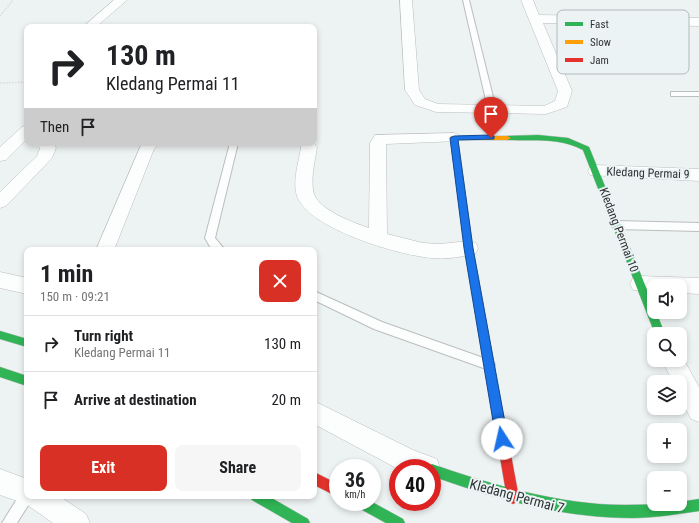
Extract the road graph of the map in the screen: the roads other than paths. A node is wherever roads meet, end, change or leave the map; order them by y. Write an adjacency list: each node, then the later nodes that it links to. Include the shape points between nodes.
1 (121, 0): 9 (street)
2 (406, 0): 14 (street, via 412,90 420,102 436,108)
3 (466, 0): 14 (lane)
4 (527, 0): 5 (street)
5 (535, 19): 6 (street); 10 (street)
6 (557, 19)
7 (689, 22): 8 (street)
8 (699, 22)
9 (93, 24)
10 (557, 72)
11 (558, 74): 14 (street, via 565,91 562,104 546,110)
12 (674, 94): 13 (lane)
13 (699, 94)
14 (492, 109)
15 (24, 136): 21 (street)
16 (454, 138): 22 (street, Kledang Permai 10, via 563,139 576,142 586,149); 27 (street, via 380,139); 30 (street)
17 (47, 146): 24 (street, via 44,158)
18 (149, 146): 28 (street)
19 (233, 146): 29 (lane, via 210,238)
20 (308, 146): 27 (street, via 306,198 317,210 352,229)
21 (0, 156)
22 (596, 171): 23 (street, Kledang Permai 9); 25 (street, Kledang Permai 10)
23 (699, 175)
24 (0, 202)
25 (616, 225): 26 (lane); 32 (street, Kledang Permai 10)
26 (699, 226)
27 (378, 239): 30 (street, via 423,250)
28 (106, 247)
29 (215, 247)
30 (469, 248): 39 (street)
31 (0, 280): 33 (street)
32 (640, 284): 34 (street); 36 (street, Kledang Permai 10)
33 (24, 285)
34 (699, 286)
35 (317, 296): 39 (lane, via 378,326)
36 (657, 327)
37 (0, 335): 38 (street)
38 (24, 342)
39 (489, 365): 51 (street)
40 (676, 367): 43 (street)
41 (0, 372): 42 (street)
42 (24, 380)
43 (699, 412)
44 (317, 414): 45 (street)
45 (405, 459)
46 (441, 473): 51 (street, Kledang Permai 7)
47 (317, 480): 49 (street)
48 (0, 482): 50 (street)
49 (329, 486)
50 (24, 491)
51 (513, 498): 55 (street, Kledang Permai 7, via 571,510 629,513 683,509)
52 (25, 499): 57 (lane)
53 (40, 499): 58 (street)
54 (261, 499): 59 (street)
55 (699, 505)
56 (376, 511): 60 (street)
57 (9, 523)
58 (77, 523)
59 (304, 523)
60 (399, 523)

